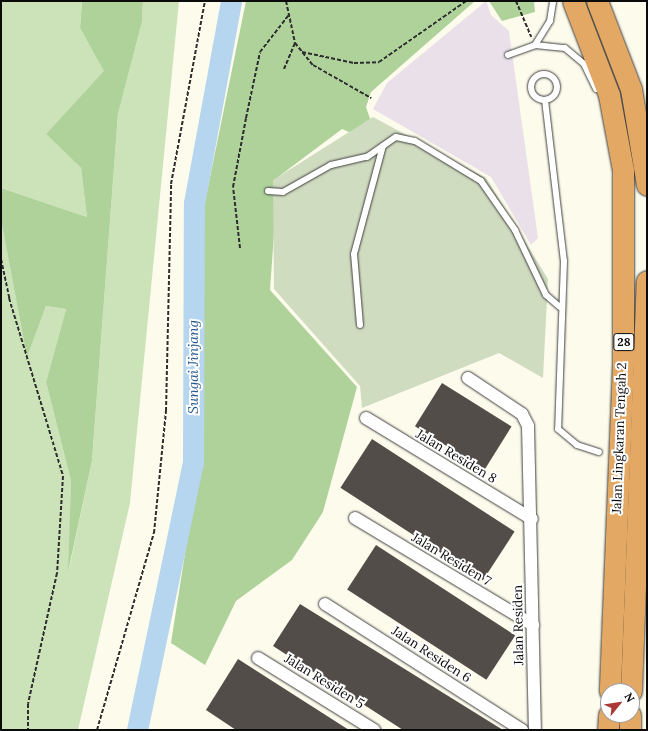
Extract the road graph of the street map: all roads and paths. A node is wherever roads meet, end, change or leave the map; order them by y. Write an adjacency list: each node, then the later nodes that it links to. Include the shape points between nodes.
1 (205, 1): 37 (path, via 171,184 166,411 154,532)
2 (286, 1): 8 (path)
3 (466, 1): 11 (path, via 379,62 354,63)
4 (516, 1): 10 (path)
5 (553, 1): 10 (lane, via 550,21)
6 (573, 1): 16 (highway, Jalan Lingkaran Tengah 2 / 28, via 597,57)
7 (597, 1): 18 (highway, via 631,89)
8 (288, 16): 9 (path); 20 (path, via 260,52 246,118 233,187)
9 (295, 43): 11 (path); 13 (path)
10 (535, 46): 12 (lane); 16 (lane, via 565,48 584,64)
11 (302, 52): 14 (path, via 313,65)
12 (508, 55)
13 (284, 69)
14 (372, 98)
15 (545, 100): 15 (lane, via 531,91 533,79 540,74 549,75 557,85 553,96); 23 (lane, via 564,261)
16 (619, 136): 34 (highway, Jalan Lingkaran Tengah 2 / 28, via 626,246)
17 (383, 146): 19 (lane, via 367,157 331,165 283,192); 23 (lane, via 396,137 415,141 481,182 515,230 546,295); 24 (lane, via 354,254)
18 (647, 185)
19 (268, 191)
20 (240, 248)
21 (1, 259): 36 (path, via 9,298 63,476 57,573 28,704)
22 (647, 281): 25 (highway, Jalan Lingkaran Tengah 2 / 28)
23 (560, 307): 28 (lane, via 558,429 577,445)
24 (360, 325)
25 (646, 363): 35 (highway, Jalan Lingkaran Tengah 2 / 28)
26 (468, 378): 30 (street, Jalan Residen, via 525,418)
27 (366, 418): 30 (street, Jalan Residen 8)
28 (599, 452)
29 (354, 518): 32 (street, Jalan Residen 7)
30 (532, 519): 32 (street, Jalan Residen)
31 (325, 604): 39 (street, Jalan Residen 6)
32 (533, 625): 40 (street, Jalan Residen)
33 (258, 658): 38 (street, Jalan Residen 5)
34 (610, 683)
35 (631, 683)
36 (28, 730)
37 (97, 730)
38 (374, 730)
39 (522, 730)
40 (535, 730)

